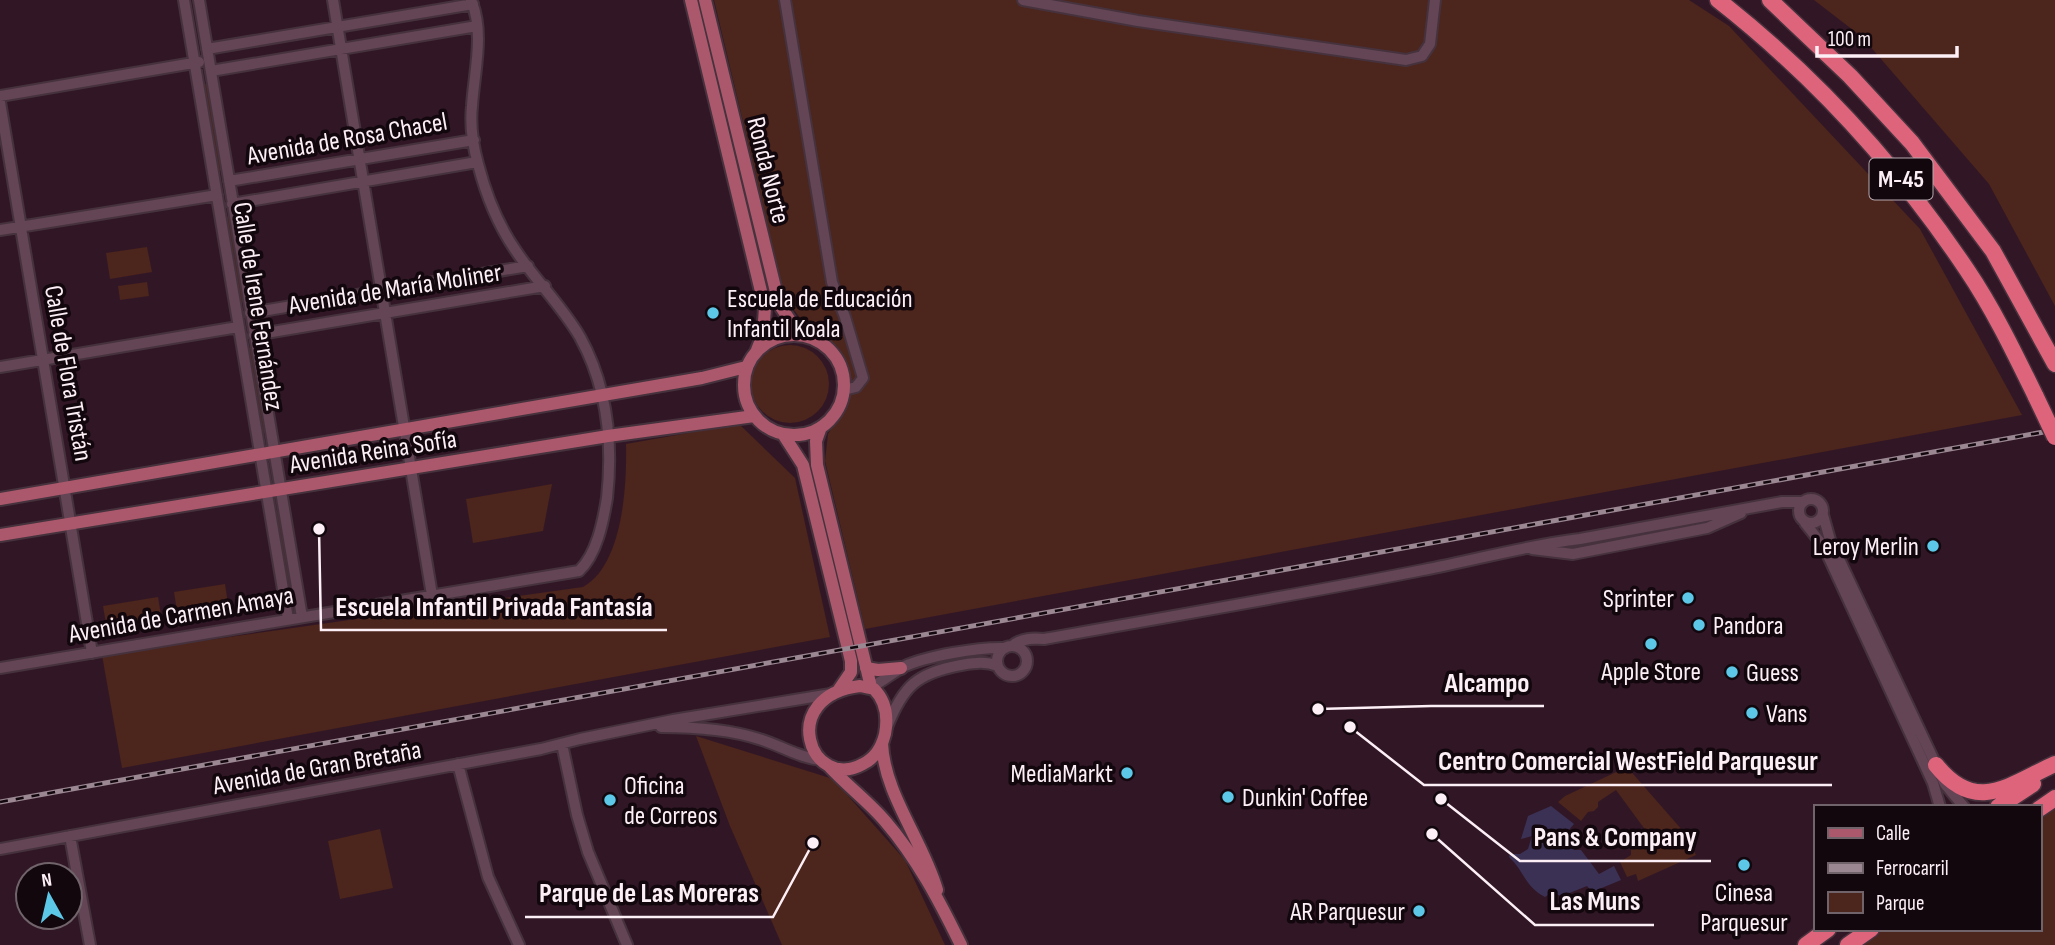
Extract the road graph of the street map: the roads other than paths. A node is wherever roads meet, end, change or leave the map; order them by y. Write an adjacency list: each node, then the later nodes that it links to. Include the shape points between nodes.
1 (184, 0): 16 (street, Calle de Irene Fernández)
2 (198, 0): 15 (street, Calle de Irene Fernández)
3 (333, 0): 13 (street)
4 (691, 0): 36 (main road, Ronda Norte, via 765,308)
5 (705, 0): 35 (main road, Ronda Norte, via 779,304 793,325)
6 (785, 0): 41 (street, via 832,282 863,377 856,387)
7 (1023, 0): 8 (street, via 1406,60 1422,55 1430,44)
8 (1435, 0)
9 (1718, 0): 48 (highway, M-45, bridge, via 1759,32 1890,164 1969,272)
10 (1770, 0): 38 (highway, M-45, via 1912,143 1993,251)
11 (472, 2): 12 (street, Avenida de Carmen Amaya); 13 (street)
12 (477, 26): 14 (street); 19 (street, Avenida de Carmen Amaya)
13 (337, 27): 14 (street); 15 (street)
14 (341, 49): 15 (street); 20 (street)
15 (209, 60): 16 (street); 22 (street, Calle de Irene Fernández)
16 (195, 63): 17 (street); 24 (street, Calle de Irene Fernández)
17 (0, 96)
18 (0, 102): 26 (street, Calle de Flora Tristán)
19 (474, 140): 20 (street, Avenida de Rosa Chacel); 21 (street, Avenida de Carmen Amaya)
20 (359, 159): 22 (street, Avenida de Rosa Chacel); 23 (street)
21 (477, 162): 23 (street, Avenida de Rosa Chacel); 28 (street, Avenida de Carmen Amaya, via 491,205)
22 (229, 181): 25 (street, Calle de Irene Fernández)
23 (363, 181): 25 (street, Avenida de Rosa Chacel); 30 (street)
24 (217, 195): 26 (street); 33 (street, Calle de Irene Fernández)
25 (232, 204): 31 (street, Calle de Irene Fernández)
26 (21, 226): 27 (street); 37 (street, Calle de Flora Tristán)
27 (0, 230)
28 (528, 267): 29 (street, Avenida de Carmen Amaya); 30 (street, Avenida de María Moliner)
29 (545, 286): 32 (street, Avenida de María Moliner); 42 (street, Avenida de Carmen Amaya, via 579,336)
30 (382, 291): 31 (street, Avenida de María Moliner); 32 (street)
31 (250, 313): 34 (street, Calle de Irene Fernández)
32 (385, 313): 34 (street, Avenida de María Moliner); 45 (street)
33 (239, 327): 37 (street); 50 (street, Calle de Irene Fernández)
34 (254, 335): 49 (street, Calle de Irene Fernández)
35 (812, 338): 36 (main road, via 782,335); 41 (main road, Ronda Norte, via 827,346 837,359)
36 (757, 350): 40 (main road, Ronda Norte)
37 (43, 360): 39 (street); 52 (street, Calle de Flora Tristán)
38 (2055, 364)
39 (0, 367)
40 (746, 367): 42 (main road, Avenida Reina Sofía); 43 (main road, via 744,393)
41 (844, 390): 44 (main road, via 837,411)
42 (601, 395): 45 (main road, Avenida Reina Sofía); 47 (street, Avenida de Carmen Amaya)
43 (754, 416): 46 (main road); 47 (main road, Avenida Reina Sofía)
44 (821, 427): 46 (main road, via 810,433); 70 (main road, via 816,441 817,465)
45 (405, 429): 49 (main road, Avenida Reina Sofía); 51 (street)
46 (783, 434): 73 (main road, via 803,465 851,661 851,672)
47 (608, 436): 51 (main road, Avenida Reina Sofía); 61 (street, Avenida de Carmen Amaya, via 605,513 589,561 579,571)
48 (2055, 437)
49 (274, 452): 50 (main road, Avenida Reina Sofía); 53 (street, Calle de Irene Fernández)
50 (261, 455): 52 (main road, Avenida Reina Sofía); 54 (street, Calle de Irene Fernández)
51 (411, 467): 53 (main road, Avenida Reina Sofía); 61 (street)
52 (65, 489): 55 (main road, Avenida Reina Sofía); 58 (street, Calle de Flora Tristán)
53 (280, 489): 54 (main road, Avenida Reina Sofía); 62 (street, Calle de Irene Fernández)
54 (266, 492): 58 (main road, Avenida Reina Sofía); 63 (street, Calle de Irene Fernández)
55 (0, 499)
56 (1803, 502): 57 (street, via 1816,500 1822,504); 59 (street, via 1799,512); 64 (street, via 1553,542)
57 (1823, 515): 59 (street, via 1817,522); 79 (street, via 1830,540)
58 (71, 523): 60 (main road, Avenida Reina Sofía); 66 (street, Calle de Flora Tristán)
59 (1805, 523): 81 (street, via 1824,547)
60 (0, 535)
61 (432, 595): 62 (street, Avenida de Carmen Amaya)
62 (302, 617): 63 (street, Avenida de Carmen Amaya)
63 (288, 619): 66 (street, Avenida de Carmen Amaya)
64 (1044, 639): 65 (street, via 1031,638); 67 (street)
65 (1008, 647): 67 (street, via 1022,650); 68 (street, via 999,656); 71 (street, via 938,657)
66 (92, 653): 69 (street, Avenida de Carmen Amaya)
67 (1027, 657): 68 (street, via 1025,669 1017,675 1004,674)
68 (998, 666): 75 (street, via 979,662 922,676 901,698)
69 (0, 668)
70 (866, 668): 71 (main road); 72 (main road)
71 (901, 668): 72 (street)
72 (871, 687): 73 (main road); 75 (main road, via 883,702)
73 (835, 693): 74 (street, Avenida de Gran Bretaña); 77 (main road, via 816,708 809,724 811,745)
74 (641, 727): 76 (street, Avenida de Gran Bretaña); 77 (street, Avenida de Gran Bretaña, via 739,733)
75 (884, 736): 77 (main road, via 874,756 859,766 845,769); 86 (main road, Avenida de Gran Bretaña, via 883,765 931,869)
76 (562, 744): 78 (street, Avenida de Gran Bretaña); 91 (street, via 588,852)
77 (824, 763): 86 (main road, Avenida de Gran Bretaña, via 884,820)
78 (458, 764): 84 (street, Avenida de Gran Bretaña); 90 (street, via 491,884)
79 (1936, 765): 80 (highway, via 1958,786 1986,794); 82 (street, via 1947,789)
80 (2055, 766): 83 (highway)
81 (1939, 805)
82 (1962, 805)
83 (2001, 805)
84 (70, 836): 85 (street, Avenida de Gran Bretaña); 89 (street)
85 (0, 849)
86 (942, 904): 92 (main road, Avenida de Gran Bretaña)
87 (1825, 931): 93 (highway)
88 (1868, 931): 94 (highway)
89 (90, 945)
90 (519, 945)
91 (627, 945)
92 (961, 945)
93 (1806, 945)
94 (1848, 945)

